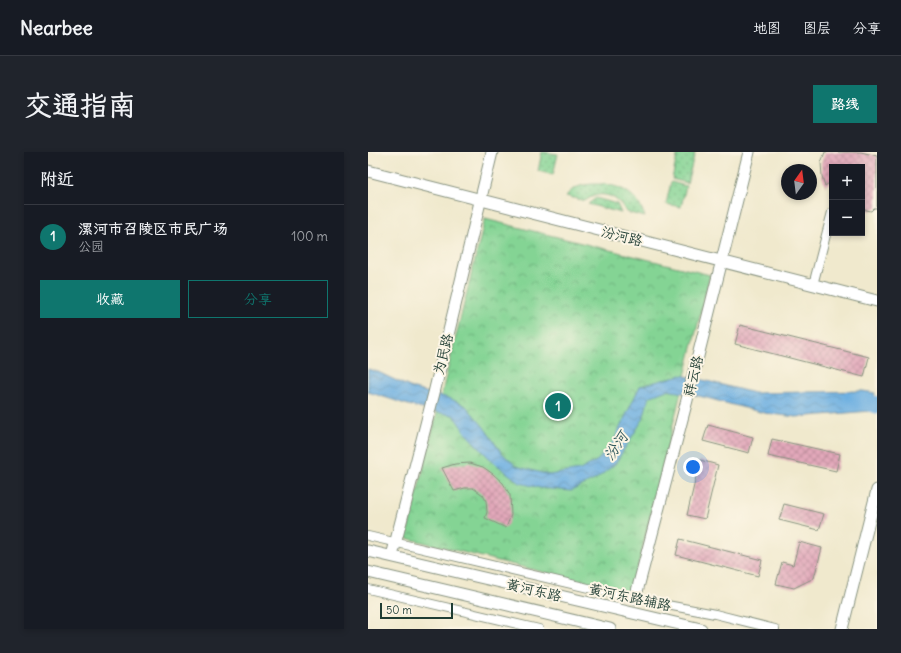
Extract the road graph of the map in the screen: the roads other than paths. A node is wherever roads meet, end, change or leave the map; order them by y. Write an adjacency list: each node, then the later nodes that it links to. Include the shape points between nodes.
1 (492, 152): 4 (street, 为民路)
2 (749, 152): 6 (street, 祥云路)
3 (368, 171): 4 (street, 汾河路)
4 (480, 201): 6 (street, 汾河路); 11 (street, 为民路)
5 (829, 223): 7 (street)
6 (722, 262): 7 (street, 汾河路); 16 (street, 祥云路)
7 (813, 284): 8 (street, 汾河路)
8 (877, 301)
9 (877, 490): 21 (street)
10 (368, 536): 11 (street, 黄河东路辅路)
11 (395, 543): 13 (street, 为民路); 16 (street, 黄河东路辅路)
12 (368, 551): 13 (street, 黄河东路)
13 (392, 556): 19 (street, 黄河东路)
14 (368, 572): 18 (street, 黄河东路)
15 (368, 589): 17 (street)
16 (635, 599): 20 (street, 黄河东路辅路, via 715,614)
17 (539, 629)
18 (610, 629)
19 (701, 629)
20 (775, 629)
21 (842, 629)

